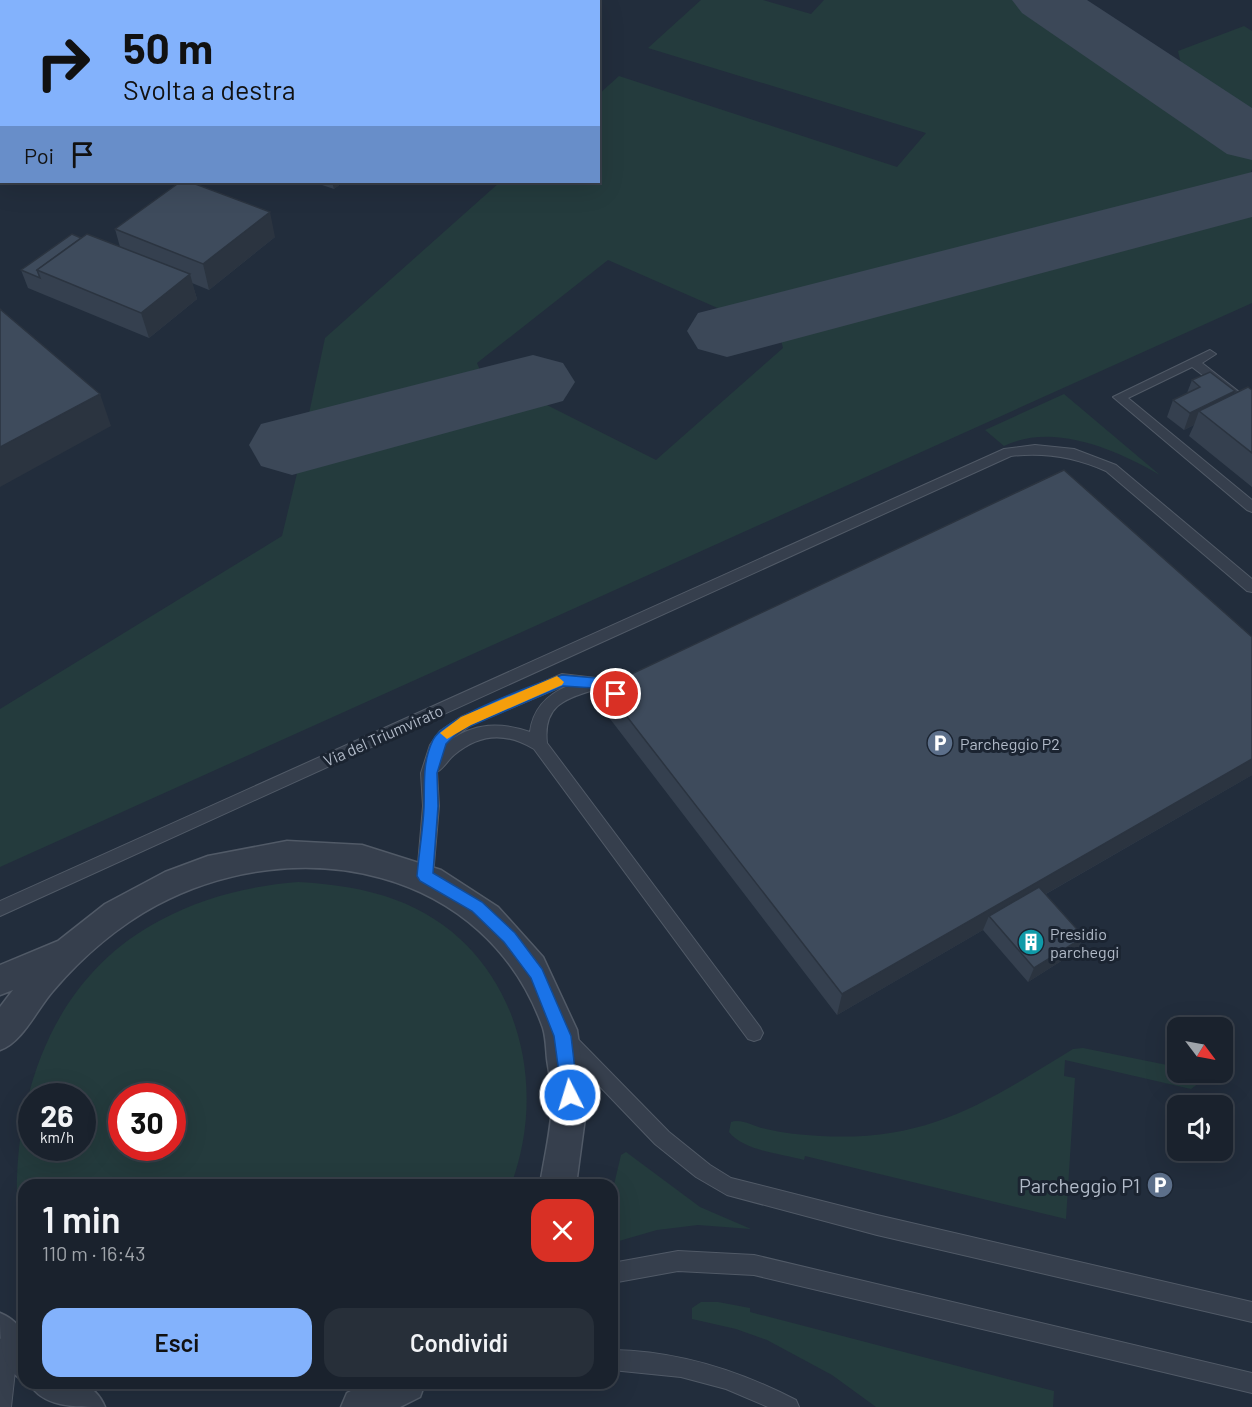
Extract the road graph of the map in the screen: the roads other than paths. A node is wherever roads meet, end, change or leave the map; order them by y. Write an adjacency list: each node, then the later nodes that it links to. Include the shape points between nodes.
1 (1210, 354): 2 (lane)
2 (1193, 362): 3 (lane); 4 (lane, via 1119,397)
3 (1252, 408)
4 (1252, 507)
5 (1252, 587): 11 (lane, Via del Triumvirato, via 1111,468 1088,457 1041,448 1009,452)
6 (596, 684): 7 (lane); 8 (lane, via 577,688 550,704 539,716); 9 (lane, via 562,680 548,684 454,727 440,741)
7 (624, 701)
8 (539, 745): 9 (lane, via 526,735 512,732 472,733 443,754); 14 (lane)
9 (429, 773): 10 (lane, via 431,806)
10 (425, 876): 12 (street, via 391,864 347,856 283,854 245,859 208,869 144,896); 16 (street, via 477,907 519,949 546,992)
11 (0, 909)
12 (70, 949): 13 (street); 15 (street, via 43,977)
13 (0, 980)
14 (754, 1033)
15 (0, 1035)
16 (562, 1036): 17 (street, via 570,1075 571,1116); 19 (lane, via 662,1138 727,1186)
17 (560, 1179)
18 (618, 1272): 22 (lane, via 678,1261 754,1265)
19 (1252, 1312)
20 (10, 1346): 26 (lane)
21 (618, 1360): 28 (lane, via 675,1365 717,1376)
22 (1252, 1383)
23 (57, 1389): 27 (street)
24 (395, 1389): 25 (street)
25 (365, 1406)
26 (0, 1407)
27 (85, 1407)
28 (789, 1407)

